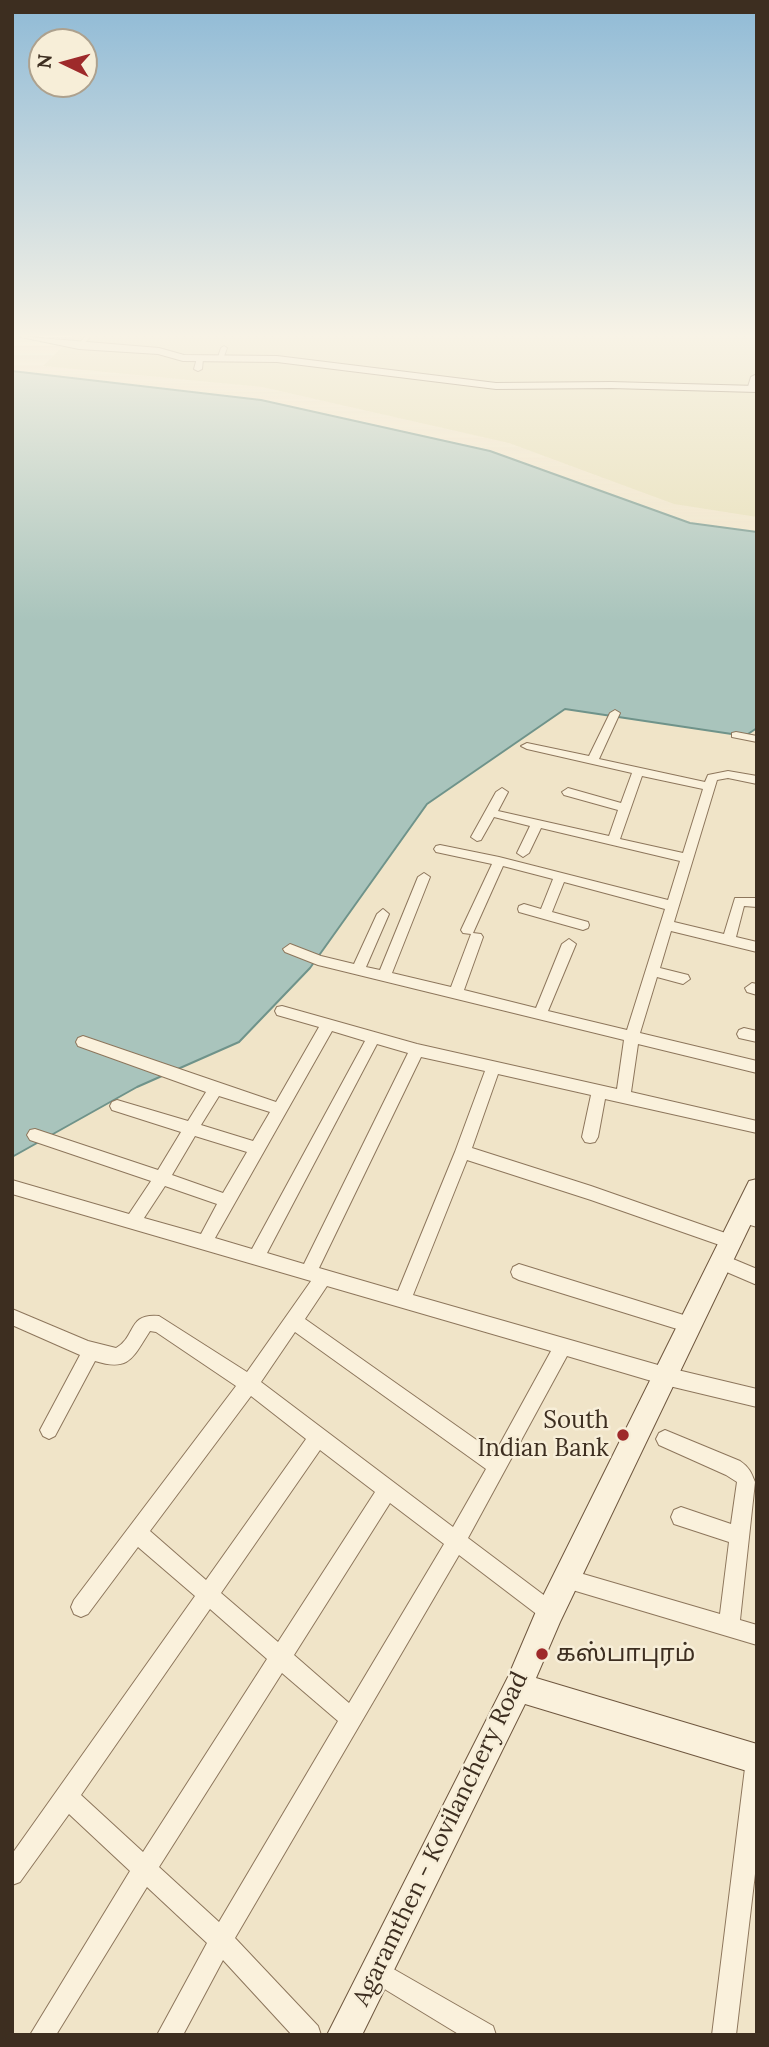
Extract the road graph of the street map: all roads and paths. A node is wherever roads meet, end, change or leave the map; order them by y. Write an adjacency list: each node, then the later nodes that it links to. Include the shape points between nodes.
1 (615, 713): 5 (street)
2 (736, 735): 3 (street)
3 (757, 739)
4 (527, 746): 5 (street)
5 (592, 761): 6 (street)
6 (638, 772): 8 (street); 11 (street)
7 (757, 780): 8 (street, via 719,774)
8 (709, 788): 18 (street)
9 (502, 792): 12 (street)
10 (568, 792): 11 (street)
11 (625, 808): 15 (street)
12 (491, 813): 13 (street); 14 (street)
13 (537, 823): 15 (street); 17 (street)
14 (477, 837)
15 (613, 841): 18 (street)
16 (440, 849): 19 (street)
17 (523, 853)
18 (687, 858): 23 (street)
19 (499, 861): 21 (street); 37 (street)
20 (424, 877): 35 (street)
21 (560, 877): 23 (street); 26 (street)
22 (757, 903): 29 (street, via 739,901)
23 (672, 906): 28 (street)
24 (524, 909): 26 (street)
25 (383, 914): 33 (street)
26 (545, 915): 27 (street)
27 (583, 925)
28 (666, 925): 29 (street); 34 (street)
29 (729, 940): 31 (street)
30 (569, 944): 39 (street)
31 (757, 947)
32 (290, 949): 33 (street)
33 (358, 970): 35 (street)
34 (652, 971): 36 (street); 41 (street)
35 (384, 976): 37 (street)
36 (683, 979)
37 (456, 993): 39 (street)
38 (282, 1011): 40 (street)
39 (540, 1014): 41 (street)
40 (329, 1023): 42 (street); 51 (street)
41 (632, 1036): 45 (street); 49 (street)
42 (374, 1037): 44 (street); 66 (street)
43 (83, 1042): 47 (street)
44 (418, 1051): 46 (street); 68 (street)
45 (757, 1067)
46 (493, 1068): 48 (street); 57 (street)
47 (215, 1089): 51 (street); 52 (street)
48 (599, 1092): 49 (street); 55 (street)
49 (623, 1097): 53 (street)
50 (117, 1106): 52 (street)
51 (279, 1109): 56 (street)
52 (192, 1128): 56 (street); 58 (street)
53 (757, 1128)
54 (36, 1135): 58 (street)
55 (590, 1137)
56 (258, 1149): 61 (street)
57 (463, 1152): 65 (street, via 603,1197); 70 (street)
58 (161, 1179): 61 (street); 63 (street)
59 (12, 1187): 63 (street)
60 (757, 1188): 62 (street, Agaramthen - Kovilanchery Road)
61 (227, 1201): 64 (street)
62 (750, 1218): 65 (street, Agaramthen - Kovilanchery Road)
63 (132, 1222): 64 (street)
64 (205, 1242): 66 (street)
65 (726, 1252): 69 (street); 73 (street, Agaramthen - Kovilanchery Road)
66 (256, 1257): 68 (street)
67 (519, 1272): 73 (street)
68 (317, 1274): 70 (street); 72 (street)
69 (757, 1277)
70 (403, 1299): 74 (street)
71 (12, 1317): 75 (street)
72 (294, 1321): 77 (street); 82 (street)
73 (690, 1325): 76 (street, Agaramthen - Kovilanchery Road)
74 (564, 1345): 76 (street); 82 (street)
75 (91, 1351): 77 (street, via 116,1358 125,1354 141,1328 152,1322); 79 (street)
76 (665, 1376): 78 (street); 88 (street, Agaramthen - Kovilanchery Road)
77 (249, 1384): 80 (street); 85 (street)
78 (757, 1398)
79 (49, 1430)
80 (318, 1437): 83 (street); 89 (street)
81 (665, 1439): 86 (street, via 742,1473 746,1482)
82 (496, 1465): 87 (street)
83 (387, 1490): 87 (street); 94 (street)
84 (681, 1517): 86 (street)
85 (138, 1534): 89 (street); 90 (street)
86 (740, 1536): 92 (street)
87 (457, 1540): 91 (street); 96 (street)
88 (566, 1579): 91 (street, Agaramthen - Kovilanchery Road); 92 (street)
89 (208, 1595): 94 (street); 98 (street)
90 (81, 1607)
91 (550, 1612): 95 (street, Agaramthen - Kovilanchery Road)
92 (729, 1627): 93 (street)
93 (757, 1635)
94 (282, 1655): 96 (street); 99 (street)
95 (518, 1687): 97 (street); 102 (street, Agaramthen - Kovilanchery Road)
96 (352, 1718): 101 (street)
97 (757, 1760): 108 (street)
98 (67, 1797): 99 (street); 100 (street)
99 (145, 1869): 101 (street); 103 (street)
100 (12, 1874)
101 (221, 1940): 104 (street); 105 (street)
102 (376, 1971): 106 (street, Agaramthen - Kovilanchery Road); 107 (street)
103 (42, 2035)
104 (169, 2035)
105 (309, 2035)
106 (344, 2035)
107 (484, 2035)
108 (724, 2035)

